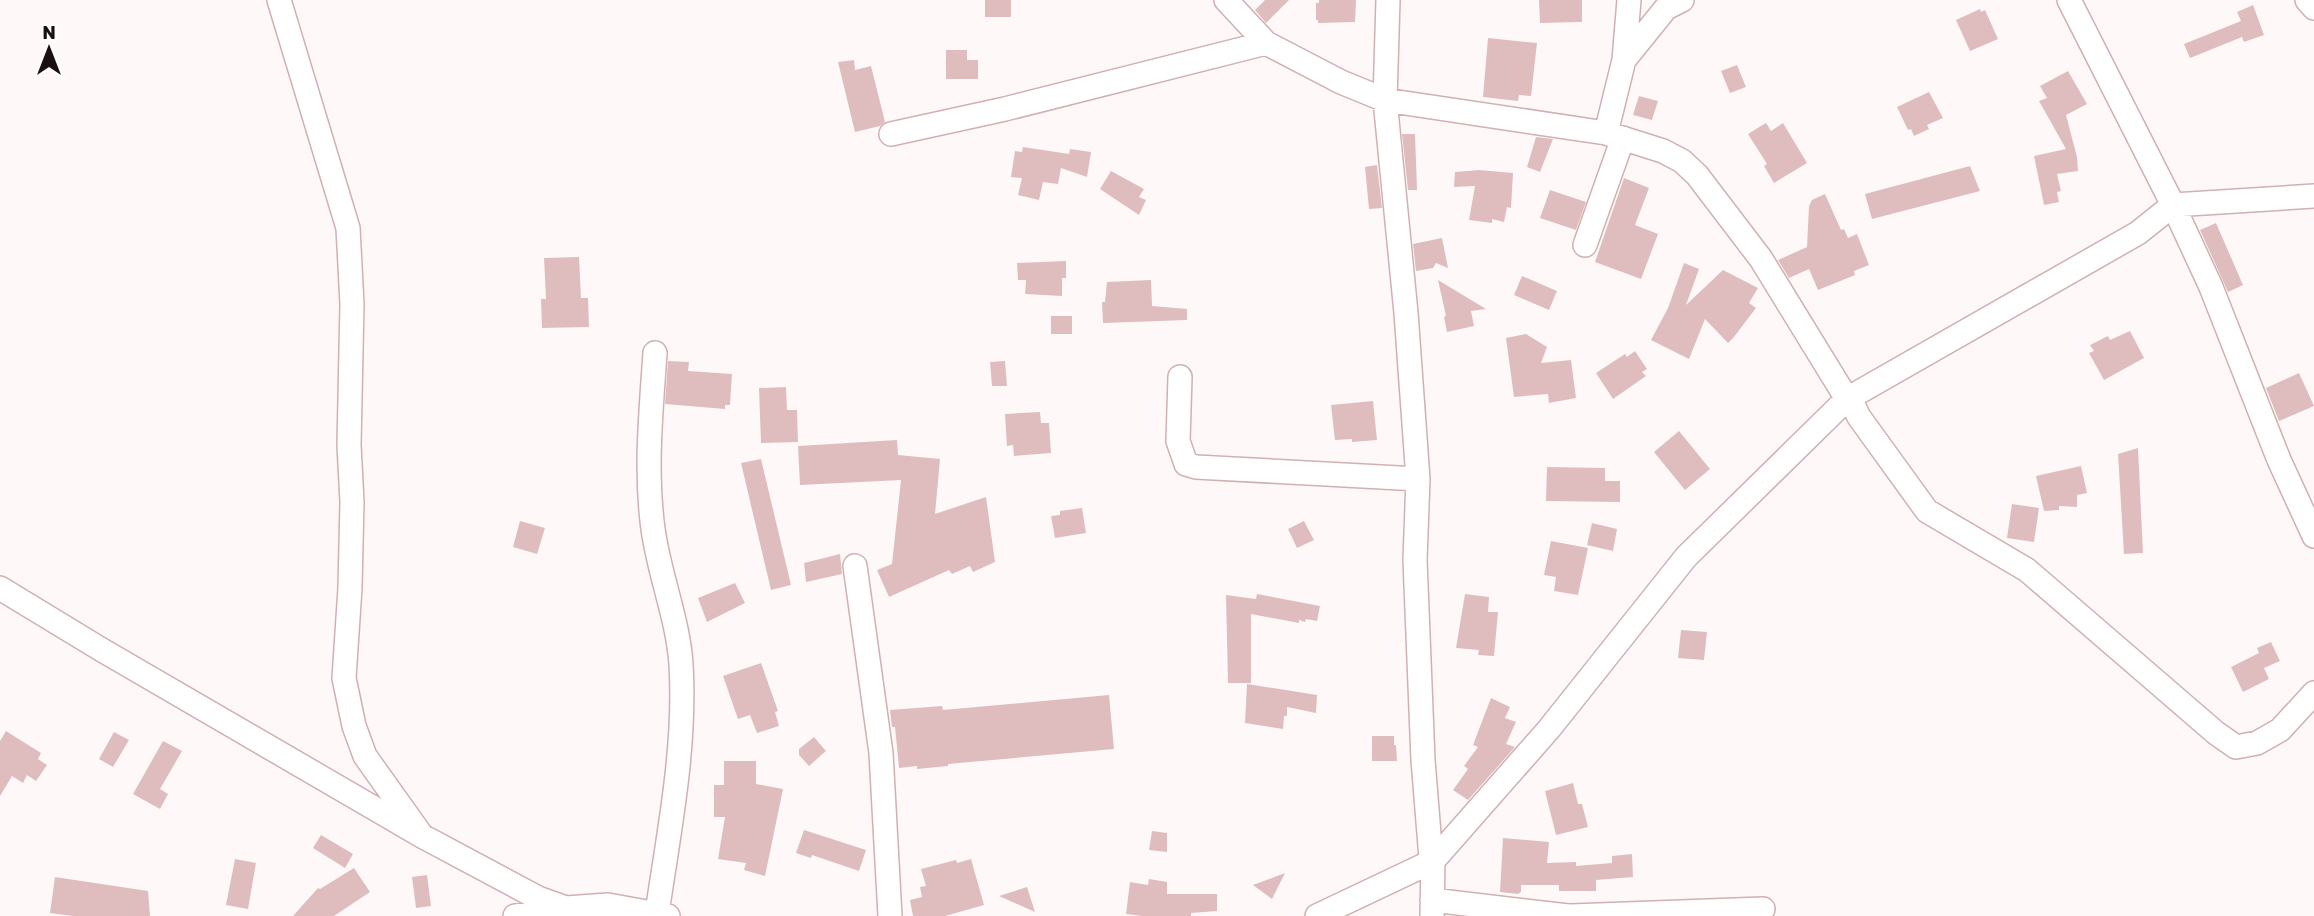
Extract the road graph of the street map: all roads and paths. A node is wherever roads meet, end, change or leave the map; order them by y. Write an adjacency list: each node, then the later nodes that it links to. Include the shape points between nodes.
1 (279, 0): 25 (street, via 348,228 352,502 344,678 365,755)
2 (1227, 0): 9 (street)
3 (1388, 0): 11 (street)
4 (1629, 0): 10 (street)
5 (1682, 0): 10 (street, via 1666,8)
6 (2069, 0): 15 (street)
7 (2307, 0): 8 (street)
8 (2314, 8)
9 (1266, 43): 11 (street); 12 (street)
10 (1624, 60): 13 (street)
11 (1385, 100): 13 (street); 20 (street)
12 (891, 134)
13 (1614, 136): 16 (street); 19 (street, via 1663,151 1697,175 1761,259)
14 (2314, 196): 15 (street)
15 (2173, 205): 19 (street, via 2138,233); 21 (street)
16 (1585, 245)
17 (655, 353): 30 (street, via 648,452 653,529 681,661 678,768)
18 (1180, 377): 20 (street, via 1178,441 1186,464)
19 (1848, 398): 24 (street, via 1927,511 2027,570 2236,747 2257,743 2280,730); 26 (street, via 1685,557 1549,729)
20 (1418, 479): 26 (street, via 1415,560 1423,760)
21 (2314, 536)
22 (855, 565): 32 (street, via 881,753)
23 (0, 588): 25 (street)
24 (2314, 693)
25 (422, 836): 27 (street, via 538,898)
26 (1433, 861): 29 (street); 33 (street)
27 (566, 908): 30 (street, via 608,905); 31 (street)
28 (1763, 909): 34 (street)
29 (1432, 911): 34 (street)
30 (663, 915)
31 (515, 916)
32 (890, 916)
33 (1317, 916)
34 (1569, 916)

